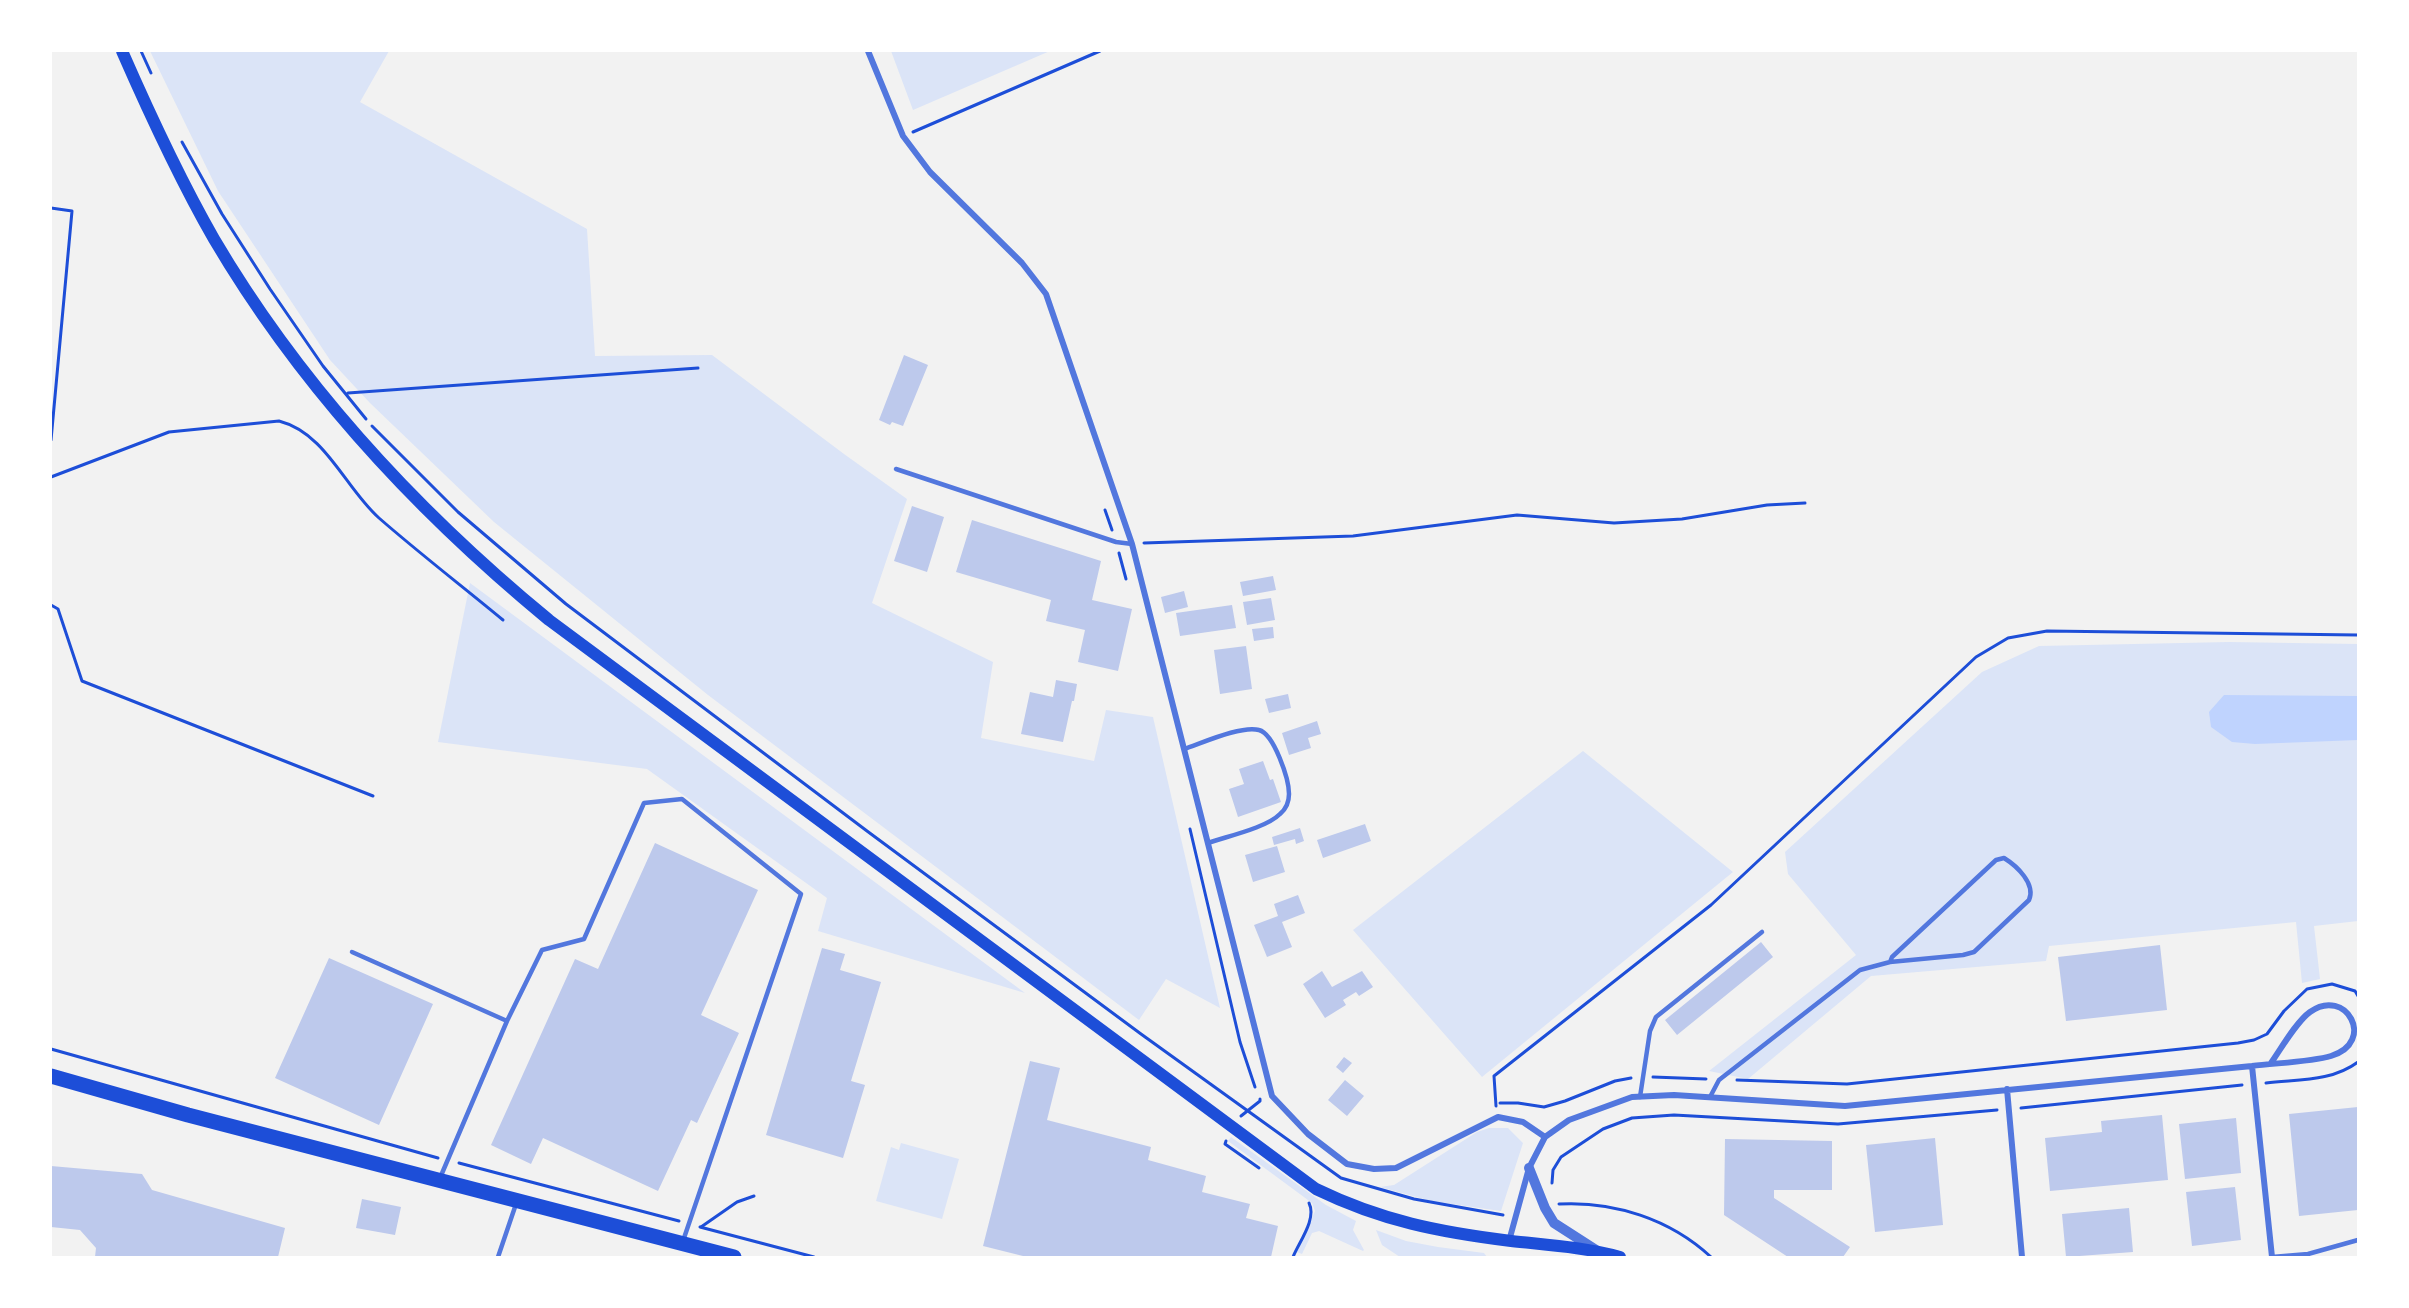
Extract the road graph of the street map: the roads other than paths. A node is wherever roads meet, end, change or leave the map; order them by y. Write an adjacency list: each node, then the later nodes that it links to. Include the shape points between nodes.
1 (122, 51): 23 (main road, via 171,160 214,240 258,308 378,458 495,575 549,620 1316,1189 1382,1217)
2 (868, 51): 4 (street, via 903,136 930,172 1022,263 1046,294)
3 (896, 470): 4 (lane)
4 (1132, 544): 5 (street)
5 (1184, 749): 6 (street); 6 (lane, via 1242,730 1266,732 1275,743 1289,793 1287,806 1280,815)
6 (1208, 843): 18 (street, via 1272,1096 1308,1134 1347,1164 1374,1169 1396,1168 1498,1117 1523,1122)
7 (1762, 932): 16 (lane, via 1656,1017 1650,1031)
8 (352, 952): 10 (lane)
9 (1890, 962): 9 (lane, via 1974,952 2029,900 2030,885 2012,862 1996,860); 17 (lane, via 1860,970 1719,1080)
10 (507, 1021): 20 (lane); 24 (lane, via 542,950 584,939 644,802 682,800 801,894)
11 (2356, 1035): 12 (street, via 2332,1056); 12 (street, via 2352,1019 2342,1007 2324,1005 2310,1012)
12 (2271, 1064): 13 (street)
13 (2252, 1066): 15 (street); 31 (street)
14 (51, 1076): 20 (main road)
15 (2007, 1089): 17 (street, via 1845,1106); 30 (street)
16 (1640, 1097): 17 (street); 18 (street, via 1569,1120)
17 (1710, 1097)
18 (1545, 1137): 19 (street)
19 (1529, 1168): 23 (street); 25 (street, via 1554,1223)
20 (439, 1180): 21 (main road)
21 (516, 1201): 24 (main road); 27 (lane)
22 (2358, 1240): 31 (lane, via 2308,1254)
23 (1509, 1241): 25 (main road)
24 (682, 1243): 26 (main road)
25 (1597, 1251): 29 (main road)
26 (697, 1252): 28 (main road)
27 (498, 1257)
28 (734, 1257)
29 (1620, 1257)
30 (2022, 1257)
31 (2272, 1257)

